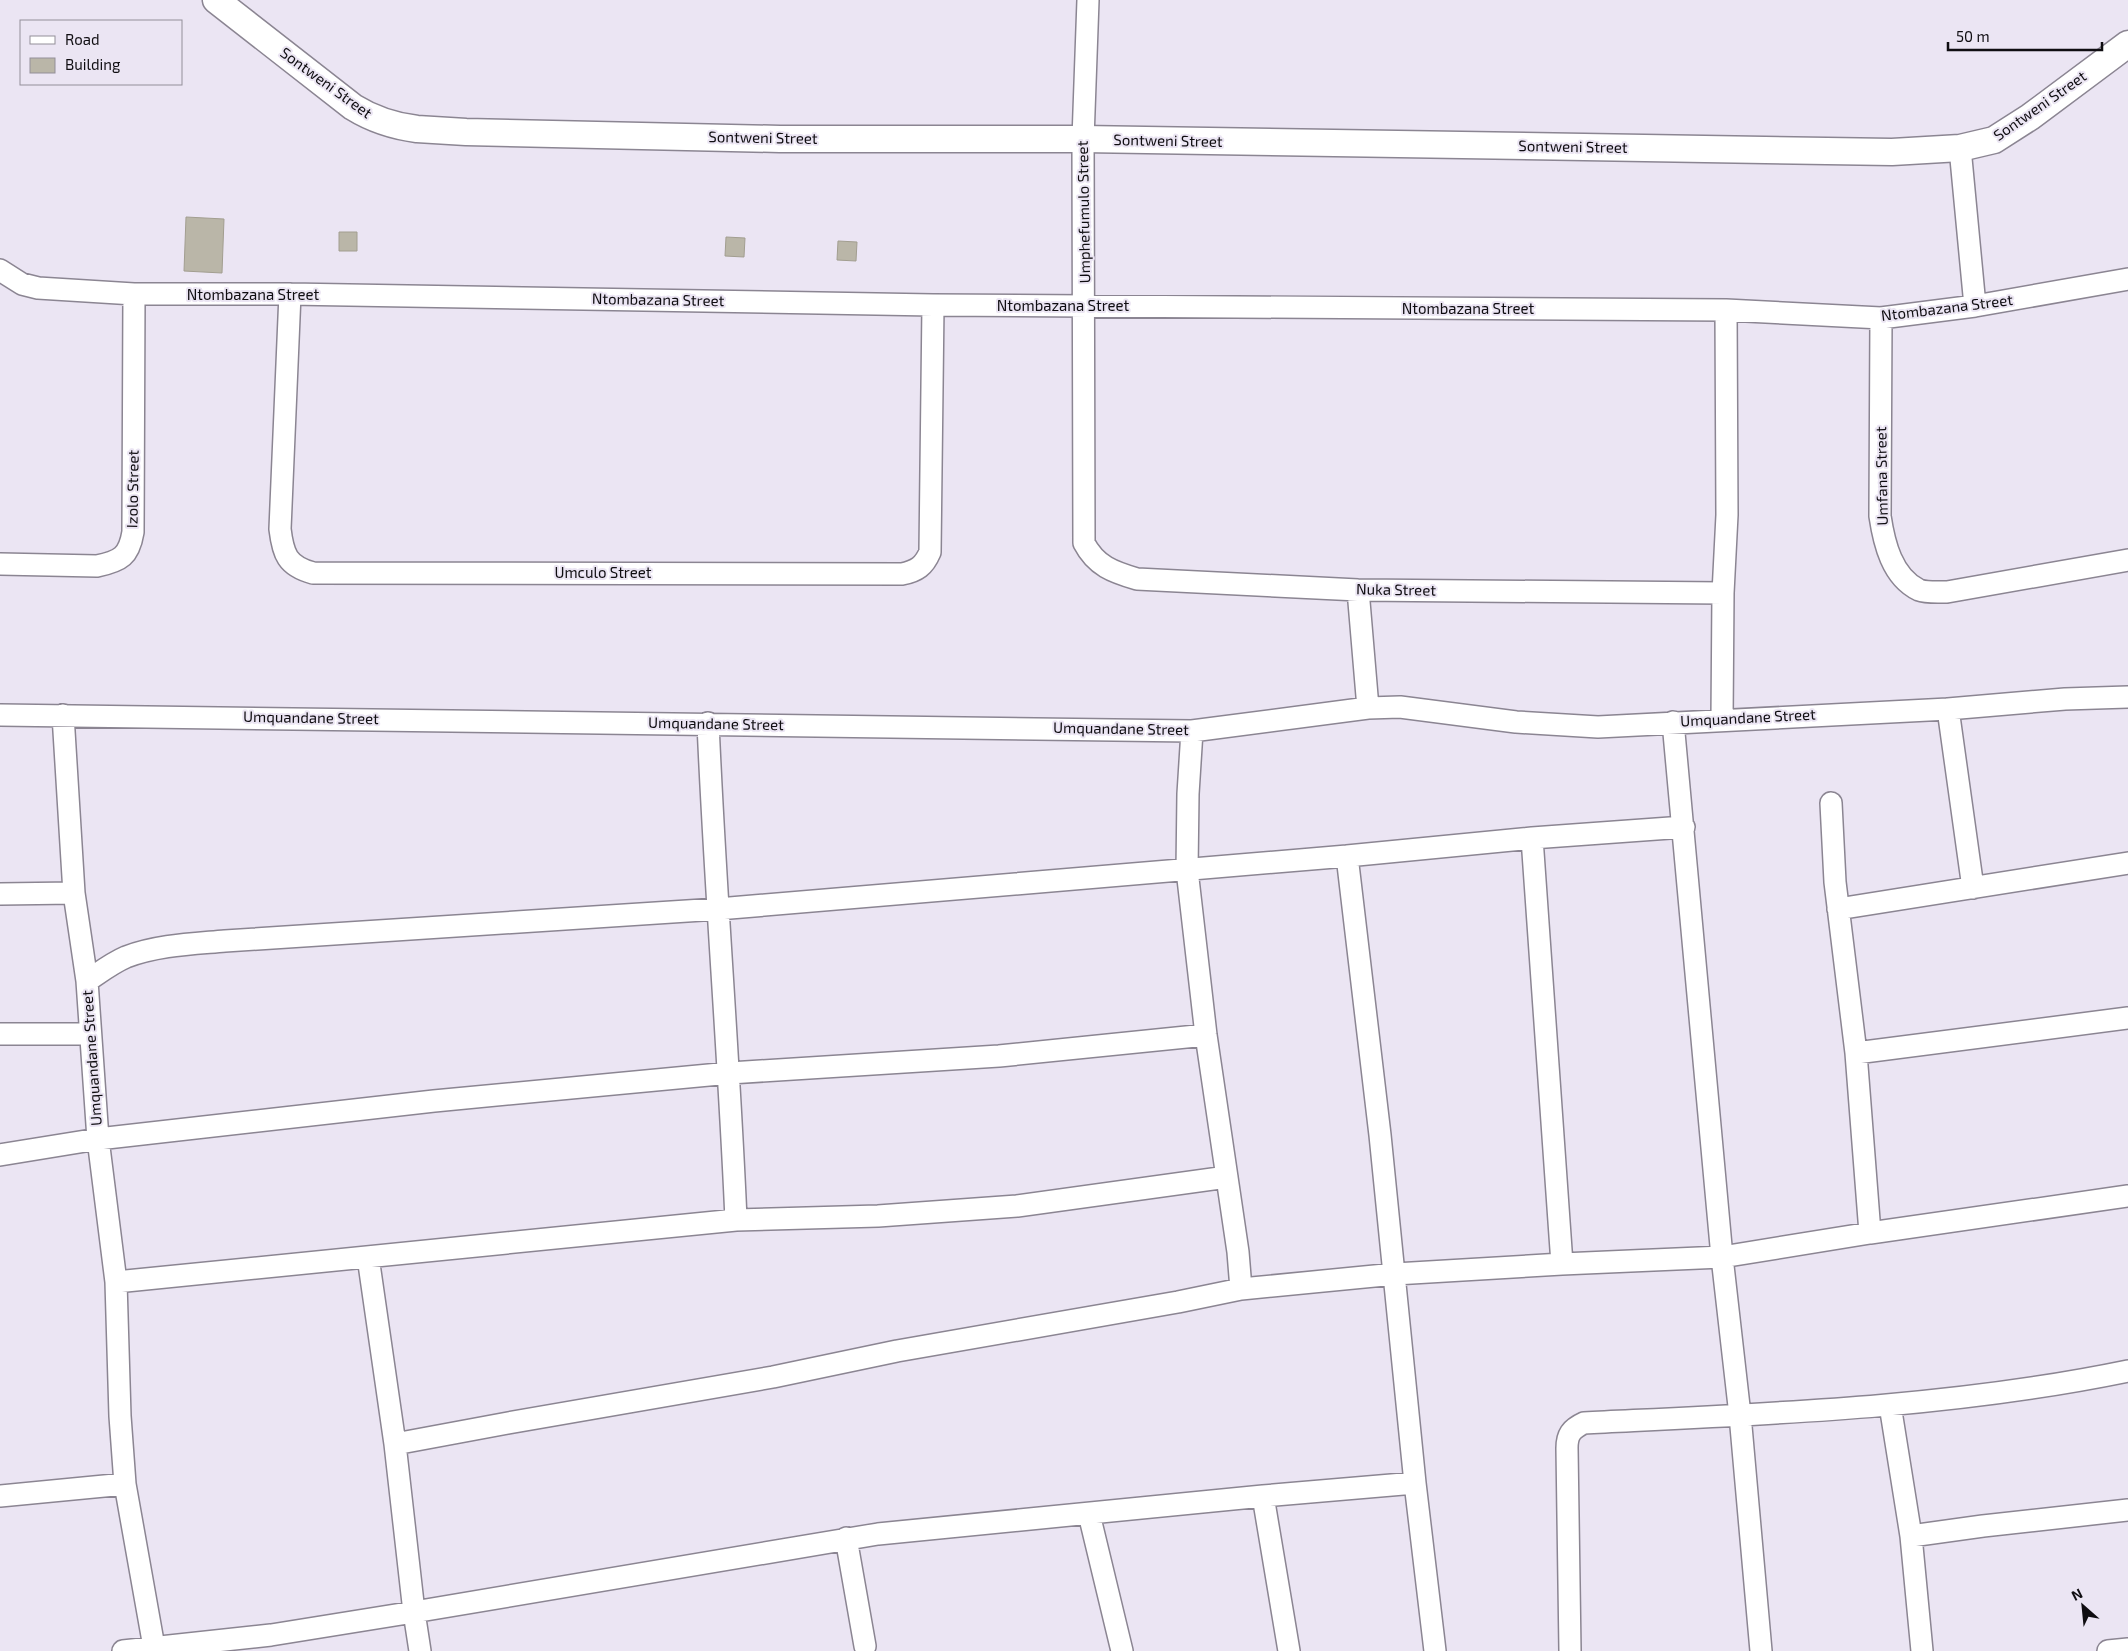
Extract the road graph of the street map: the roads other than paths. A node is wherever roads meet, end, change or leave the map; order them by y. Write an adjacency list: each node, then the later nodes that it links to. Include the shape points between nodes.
1 (216, 0): 4 (street, Sontweni Street, via 353,107 373,119 396,126 466,132 780,139)
2 (1088, 0): 4 (street, Umphefumulo Street)
3 (2128, 44): 5 (street, Sontweni Street, via 1994,140)
4 (1082, 139): 5 (street, Sontweni Street, via 1892,152); 11 (street, Umphefumulo Street)
5 (1960, 148): 12 (street)
6 (0, 270): 8 (street, Ntombazana Street, via 22,284 38,288)
7 (2128, 279): 12 (street, Ntombazana Street)
8 (134, 294): 9 (street, Ntombazana Street); 17 (street, Izolo Street, via 133,532 130,546 118,560 98,566)
9 (290, 294): 10 (street, Ntombazana Street); 10 (street, Umculo Street, via 280,529 288,559 298,569 313,572 902,574 917,570 927,561 930,552)
10 (933, 305): 11 (street, Ntombazana Street)
11 (1085, 306): 13 (street, Ntombazana Street); 15 (street, Umphefumulo Street)
12 (1976, 306): 14 (street, Ntombazana Street)
13 (1726, 310): 14 (street, Ntombazana Street); 19 (street, via 1727,515)
14 (1881, 318): 16 (street, Umfana Street, via 1880,516 1892,562 1909,583 1921,591 1947,592)
15 (1084, 543): 18 (street, Nuka Street, via 1089,553 1111,572 1137,579)
16 (2128, 560)
17 (0, 564)
18 (1358, 590): 19 (street, Nuka Street); 21 (street)
19 (1723, 593): 25 (street)
20 (2128, 698): 22 (street, Umquandane Street, via 2065,699)
21 (1368, 708): 26 (street, Umquandane Street, via 1427,710 1598,727); 28 (street, Umquandane Street)
22 (1948, 709): 25 (street, Umquandane Street); 35 (street)
23 (0, 715): 24 (street, Umquandane Street)
24 (63, 715): 27 (street, Umquandane Street); 36 (street, Umquandane Street)
25 (1722, 720): 26 (street, Umquandane Street)
26 (1673, 722): 30 (street)
27 (708, 724): 28 (street, Umquandane Street); 38 (street)
28 (1192, 731): 34 (street)
29 (1831, 804): 39 (street)
30 (1684, 827): 31 (street); 54 (street)
31 (1532, 838): 32 (street); 55 (street)
32 (1347, 856): 34 (street); 56 (street)
33 (2128, 863): 35 (street)
34 (1187, 870): 38 (street); 44 (street)
35 (1973, 888): 39 (street)
36 (74, 893): 37 (street); 40 (street, Umquandane Street)
37 (0, 894)
38 (718, 909): 40 (street, via 161,947 125,958); 46 (street)
39 (1838, 909): 45 (street)
40 (87, 981): 43 (street, Umquandane Street)
41 (2128, 1018): 45 (street)
42 (0, 1034): 43 (street)
43 (90, 1034): 47 (street, Umquandane Street)
44 (1206, 1035): 46 (street, via 999,1056); 49 (street)
45 (1856, 1053): 52 (street)
46 (730, 1073): 47 (street, via 434,1101); 51 (street)
47 (98, 1139): 48 (street); 57 (street, Umquandane Street)
48 (0, 1155)
49 (1227, 1177): 51 (street, via 1017,1206 878,1216); 58 (street)
50 (2128, 1196): 52 (street)
51 (736, 1220): 53 (street)
52 (1870, 1233): 54 (street)
53 (368, 1256): 57 (street); 62 (street)
54 (1722, 1257): 55 (street); 61 (street)
55 (1562, 1264): 56 (street)
56 (1395, 1274): 58 (street); 63 (street)
57 (116, 1282): 64 (street, Umquandane Street)
58 (1241, 1289): 62 (street)
59 (2128, 1371): 60 (street, via 2077,1381)
60 (1890, 1405): 61 (street); 69 (street)
61 (1740, 1415): 80 (street, via 1584,1423 1574,1428 1567,1438); 81 (street)
62 (395, 1444): 71 (street)
63 (1416, 1483): 66 (street); 79 (street)
64 (125, 1484): 65 (street); 72 (street, Umquandane Street)
65 (0, 1496)
66 (1263, 1496): 68 (street); 78 (street)
67 (2128, 1510): 69 (street)
68 (1089, 1514): 70 (street); 77 (street)
69 (1911, 1536): 82 (street)
70 (846, 1538): 71 (street); 73 (street)
71 (414, 1612): 72 (street, via 271,1634); 76 (street)
72 (154, 1647): 75 (street)
73 (859, 1649)
74 (2128, 1649): 83 (street)
75 (123, 1651)
76 (420, 1651)
77 (1122, 1651)
78 (1289, 1651)
79 (1435, 1651)
80 (1570, 1651)
81 (1761, 1651)
82 (1922, 1651)
83 (2108, 1651)

